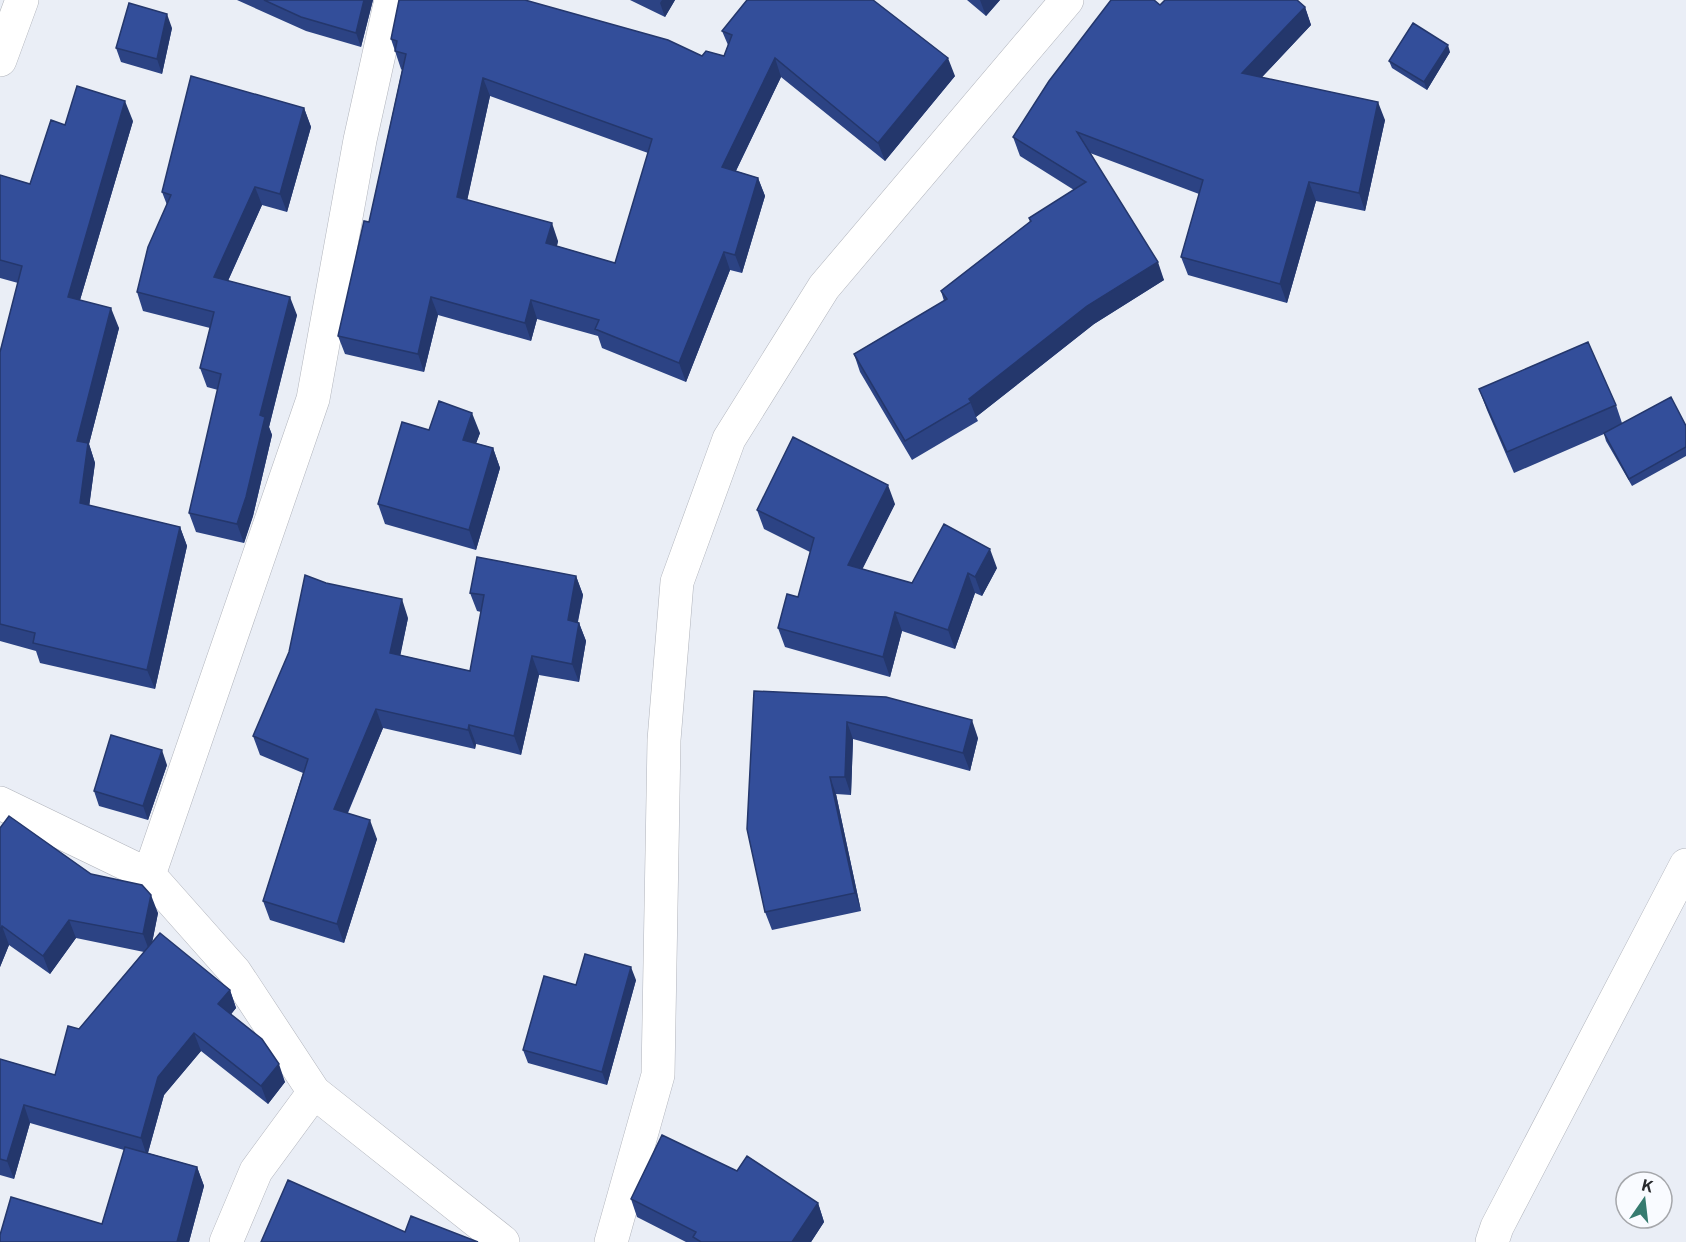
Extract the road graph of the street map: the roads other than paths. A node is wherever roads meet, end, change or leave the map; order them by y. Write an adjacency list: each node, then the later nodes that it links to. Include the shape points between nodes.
1 (22, 0): 4 (street)
2 (391, 0): 7 (street, via 360,140 313,399)
3 (1067, 0): 11 (street, via 824,287 729,439 677,582 664,740 658,1075)
4 (0, 60)
5 (0, 803): 7 (street)
6 (1686, 865): 12 (street)
7 (149, 875): 8 (street, via 235,972)
8 (314, 1092): 9 (street, via 256,1171); 10 (street)
9 (226, 1242)
10 (502, 1242)
11 (611, 1242)
12 (1492, 1242)

